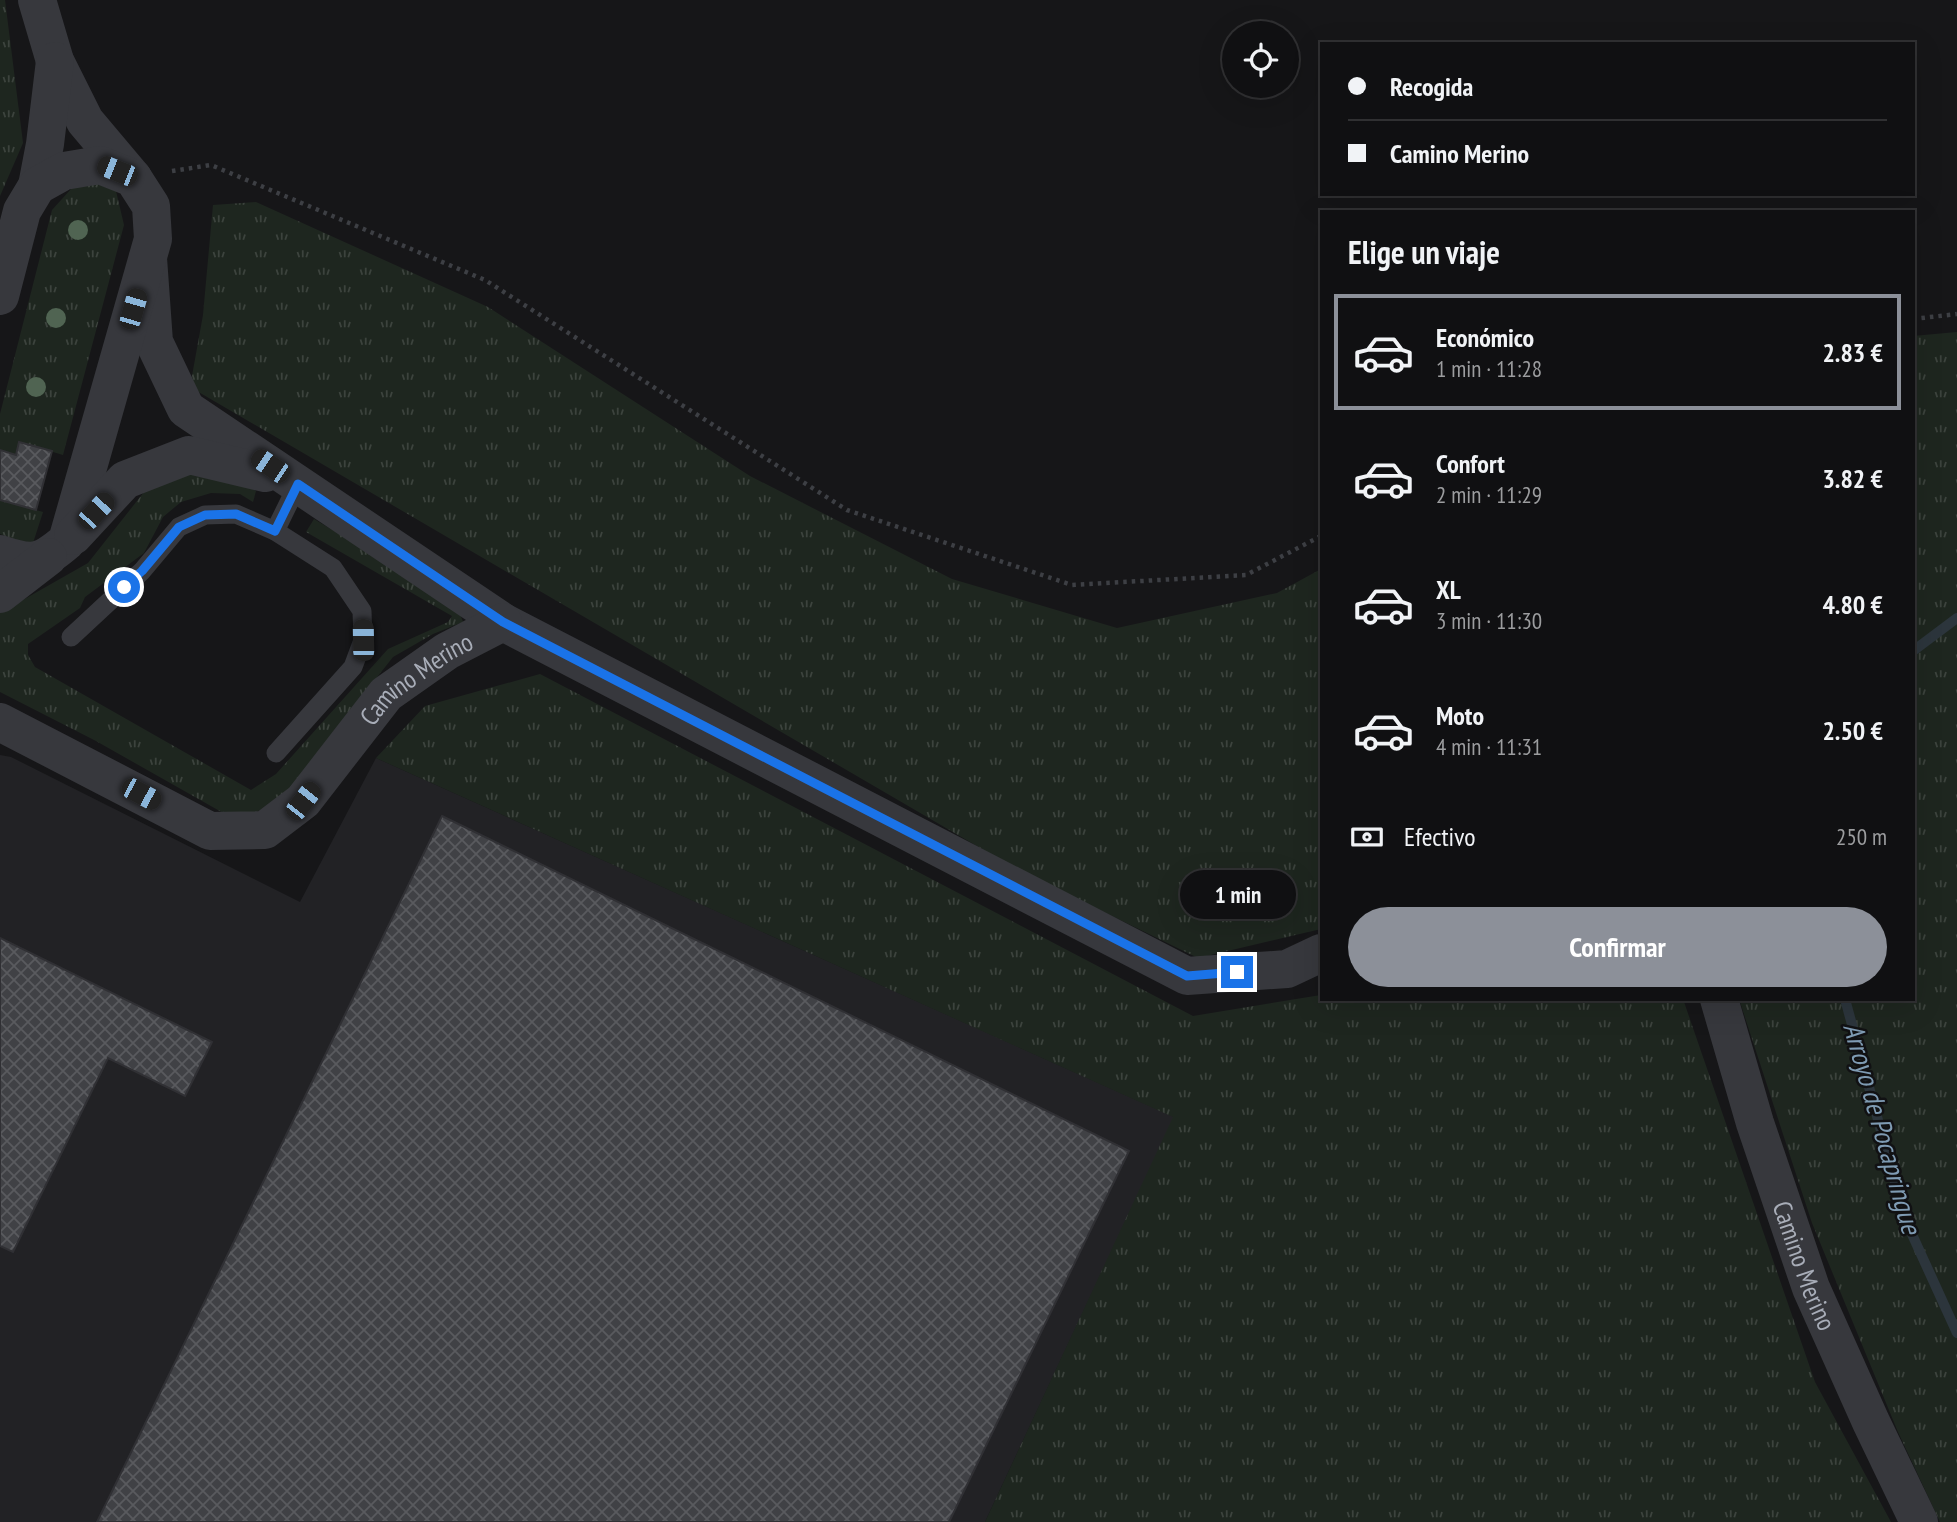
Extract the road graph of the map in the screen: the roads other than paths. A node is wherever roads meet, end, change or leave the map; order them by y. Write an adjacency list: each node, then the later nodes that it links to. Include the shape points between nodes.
1 (37, 0): 2 (street)
2 (55, 61): 3 (street, via 85,121); 4 (street)
3 (133, 178): 4 (street, via 100,165 64,172); 5 (street, via 151,206 153,239)
4 (37, 186): 6 (street, via 22,211)
5 (148, 258): 7 (street, via 154,342 186,409); 9 (street)
6 (0, 296)
7 (294, 482): 8 (lane); 9 (street, via 189,455 125,480); 12 (street)
8 (275, 531): 13 (lane, via 236,514 205,515 179,527 142,571); 15 (lane, via 333,568 362,611 363,640 353,667)
9 (58, 549): 10 (street, via 26,563); 11 (street)
10 (0, 554)
11 (0, 594)
12 (503, 622): 14 (street, Camino Merino, via 447,651 386,694 303,801 265,830 210,831); 16 (street, Camino Merino, via 1187,976 1287,969)
13 (71, 636)
14 (1, 721)
15 (276, 753)
16 (1320, 953)
17 (1720, 1001): 18 (street, Camino Merino, via 1811,1288)
18 (1919, 1522)

